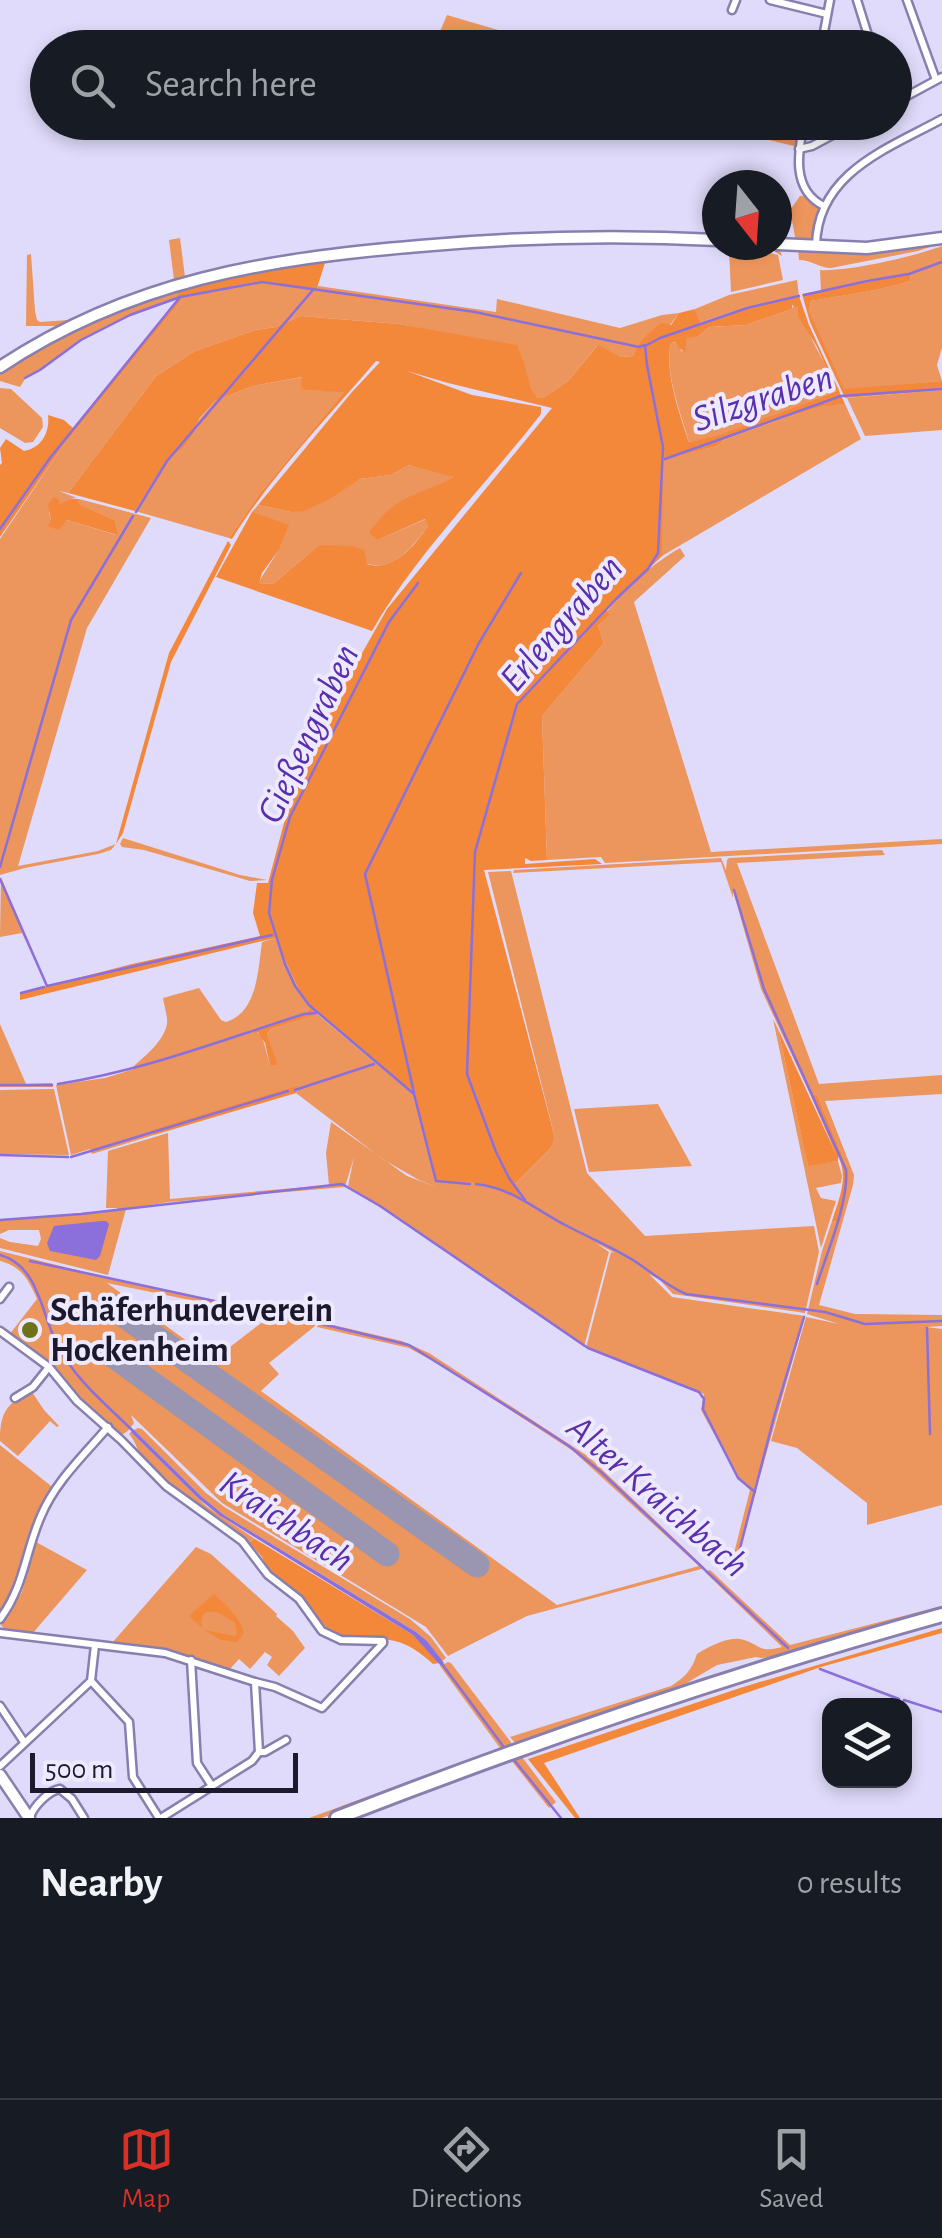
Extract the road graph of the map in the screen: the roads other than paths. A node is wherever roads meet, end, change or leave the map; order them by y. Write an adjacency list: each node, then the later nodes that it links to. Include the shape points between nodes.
1 (736, 0): 7 (street)
2 (770, 0): 6 (street)
3 (830, 0): 8 (street)
4 (857, 0): 10 (street)
5 (911, 1): 11 (street)
6 (800, 4): 8 (street)
7 (732, 10)
8 (826, 14): 9 (street)
9 (824, 30)
10 (866, 30)
11 (939, 78): 12 (street)
12 (912, 93)
13 (942, 118): 14 (street)
14 (912, 135)
15 (801, 140): 18 (street)
16 (823, 140): 18 (street)
17 (903, 140): 19 (street, via 857,166)
18 (799, 148): 19 (street, via 806,190)
19 (824, 206): 20 (street)
20 (820, 230): 24 (street); 25 (street)
21 (942, 238): 25 (main road)
22 (702, 240): 26 (main road, via 511,239 271,264 122,302)
23 (792, 245): 24 (main road)
24 (816, 246): 25 (main road)
25 (834, 247)
26 (0, 367)
27 (8, 1287): 28 (street)
28 (0, 1299)
29 (0, 1331): 30 (street)
30 (49, 1367): 31 (street); 32 (street)
31 (15, 1398)
32 (108, 1428): 33 (street, via 49,1498 18,1589); 41 (street, via 166,1486 242,1541 327,1635 383,1642 322,1708)
33 (0, 1619)
34 (942, 1619): 37 (highway); 47 (highway)
35 (0, 1633): 36 (street)
36 (96, 1645): 38 (street); 40 (street)
37 (799, 1657): 39 (highway); 43 (highway)
38 (191, 1660): 41 (street); 52 (street, via 197,1762)
39 (763, 1660)
40 (91, 1680): 46 (street); 56 (street, via 129,1722 133,1777)
41 (255, 1682): 48 (street)
42 (686, 1687): 43 (highway)
43 (663, 1700): 47 (highway)
44 (0, 1706): 46 (street)
45 (286, 1740): 48 (street)
46 (24, 1742): 50 (street)
47 (528, 1750): 49 (highway)
48 (258, 1752): 52 (street)
49 (504, 1759): 57 (highway); 58 (highway)
50 (0, 1763)
51 (0, 1775): 54 (main road)
52 (212, 1786): 56 (street)
53 (0, 1787): 54 (main road)
54 (27, 1814): 55 (street, via 60,1789)
55 (84, 1818)
56 (160, 1818)
57 (337, 1818)
58 (356, 1818)

